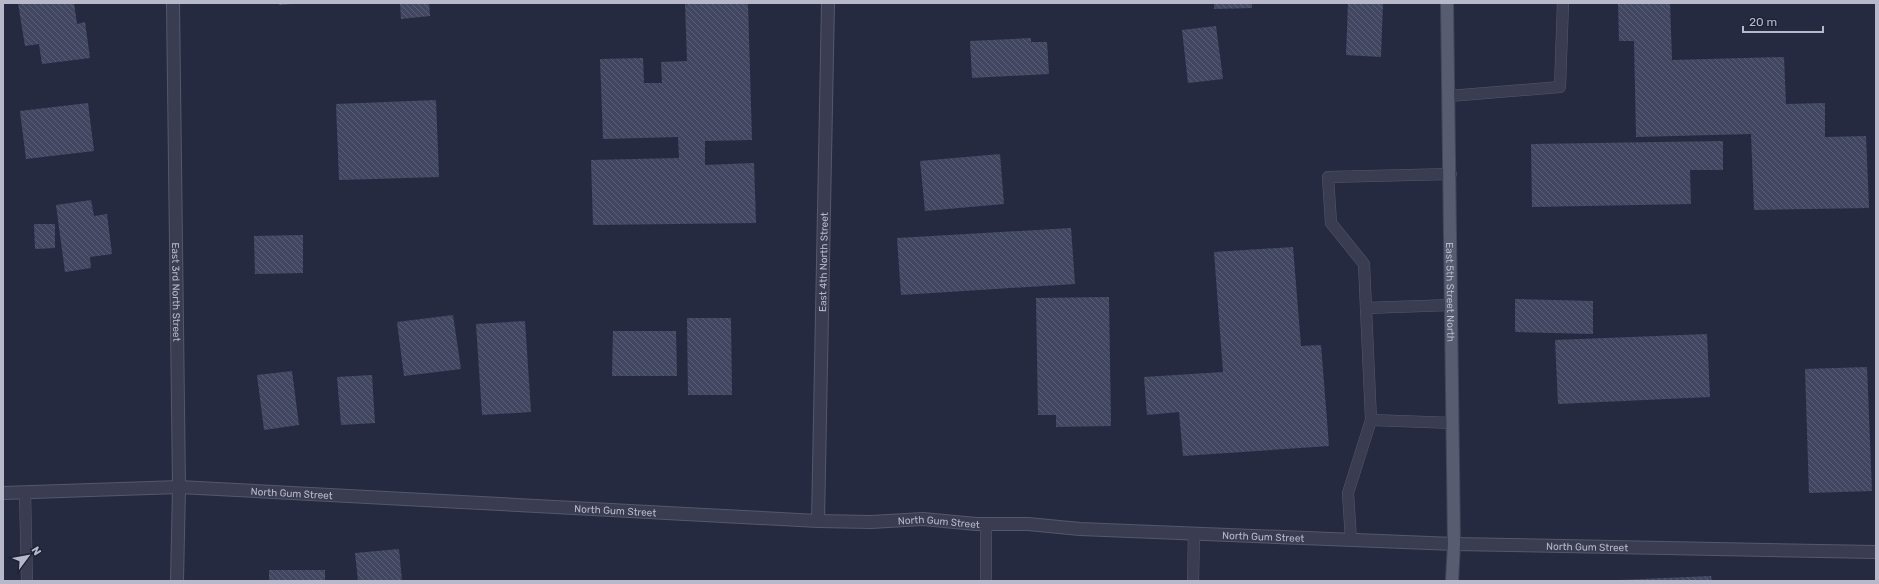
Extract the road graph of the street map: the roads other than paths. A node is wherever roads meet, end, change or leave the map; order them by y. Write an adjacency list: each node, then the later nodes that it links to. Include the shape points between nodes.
1 (173, 3): 11 (street, East 3rd North Street)
2 (828, 3): 14 (street, East 4th North Street)
3 (1447, 3): 5 (main road, East 5th Street North)
4 (1563, 3): 5 (lane, via 1560,87)
5 (1449, 96): 6 (main road, East 5th Street North)
6 (1451, 174): 7 (main road, East 5th Street North); 8 (lane, via 1328,177 1331,223 1364,264)
7 (1451, 305): 8 (lane); 10 (main road, East 5th Street North)
8 (1366, 308): 9 (lane)
9 (1371, 420): 10 (lane); 17 (lane, via 1348,493)
10 (1453, 423): 18 (main road, East 5th Street North)
11 (179, 487): 12 (street, North Gum Street); 14 (street, North Gum Street); 21 (street, East 3rd North Street)
12 (25, 492): 13 (street, North Gum Street); 20 (lane)
13 (3, 493)
14 (818, 521): 15 (street, North Gum Street, via 871,522 923,519)
15 (986, 524): 16 (street, North Gum Street, via 1028,524); 22 (lane)
16 (1194, 534): 17 (street, North Gum Street); 23 (lane)
17 (1351, 540): 18 (street, North Gum Street)
18 (1454, 544): 19 (street, North Gum Street); 24 (main road, East 5th Street North)
19 (1876, 552)
20 (27, 581)
21 (177, 581)
22 (986, 581)
23 (1193, 581)
24 (1452, 581)

